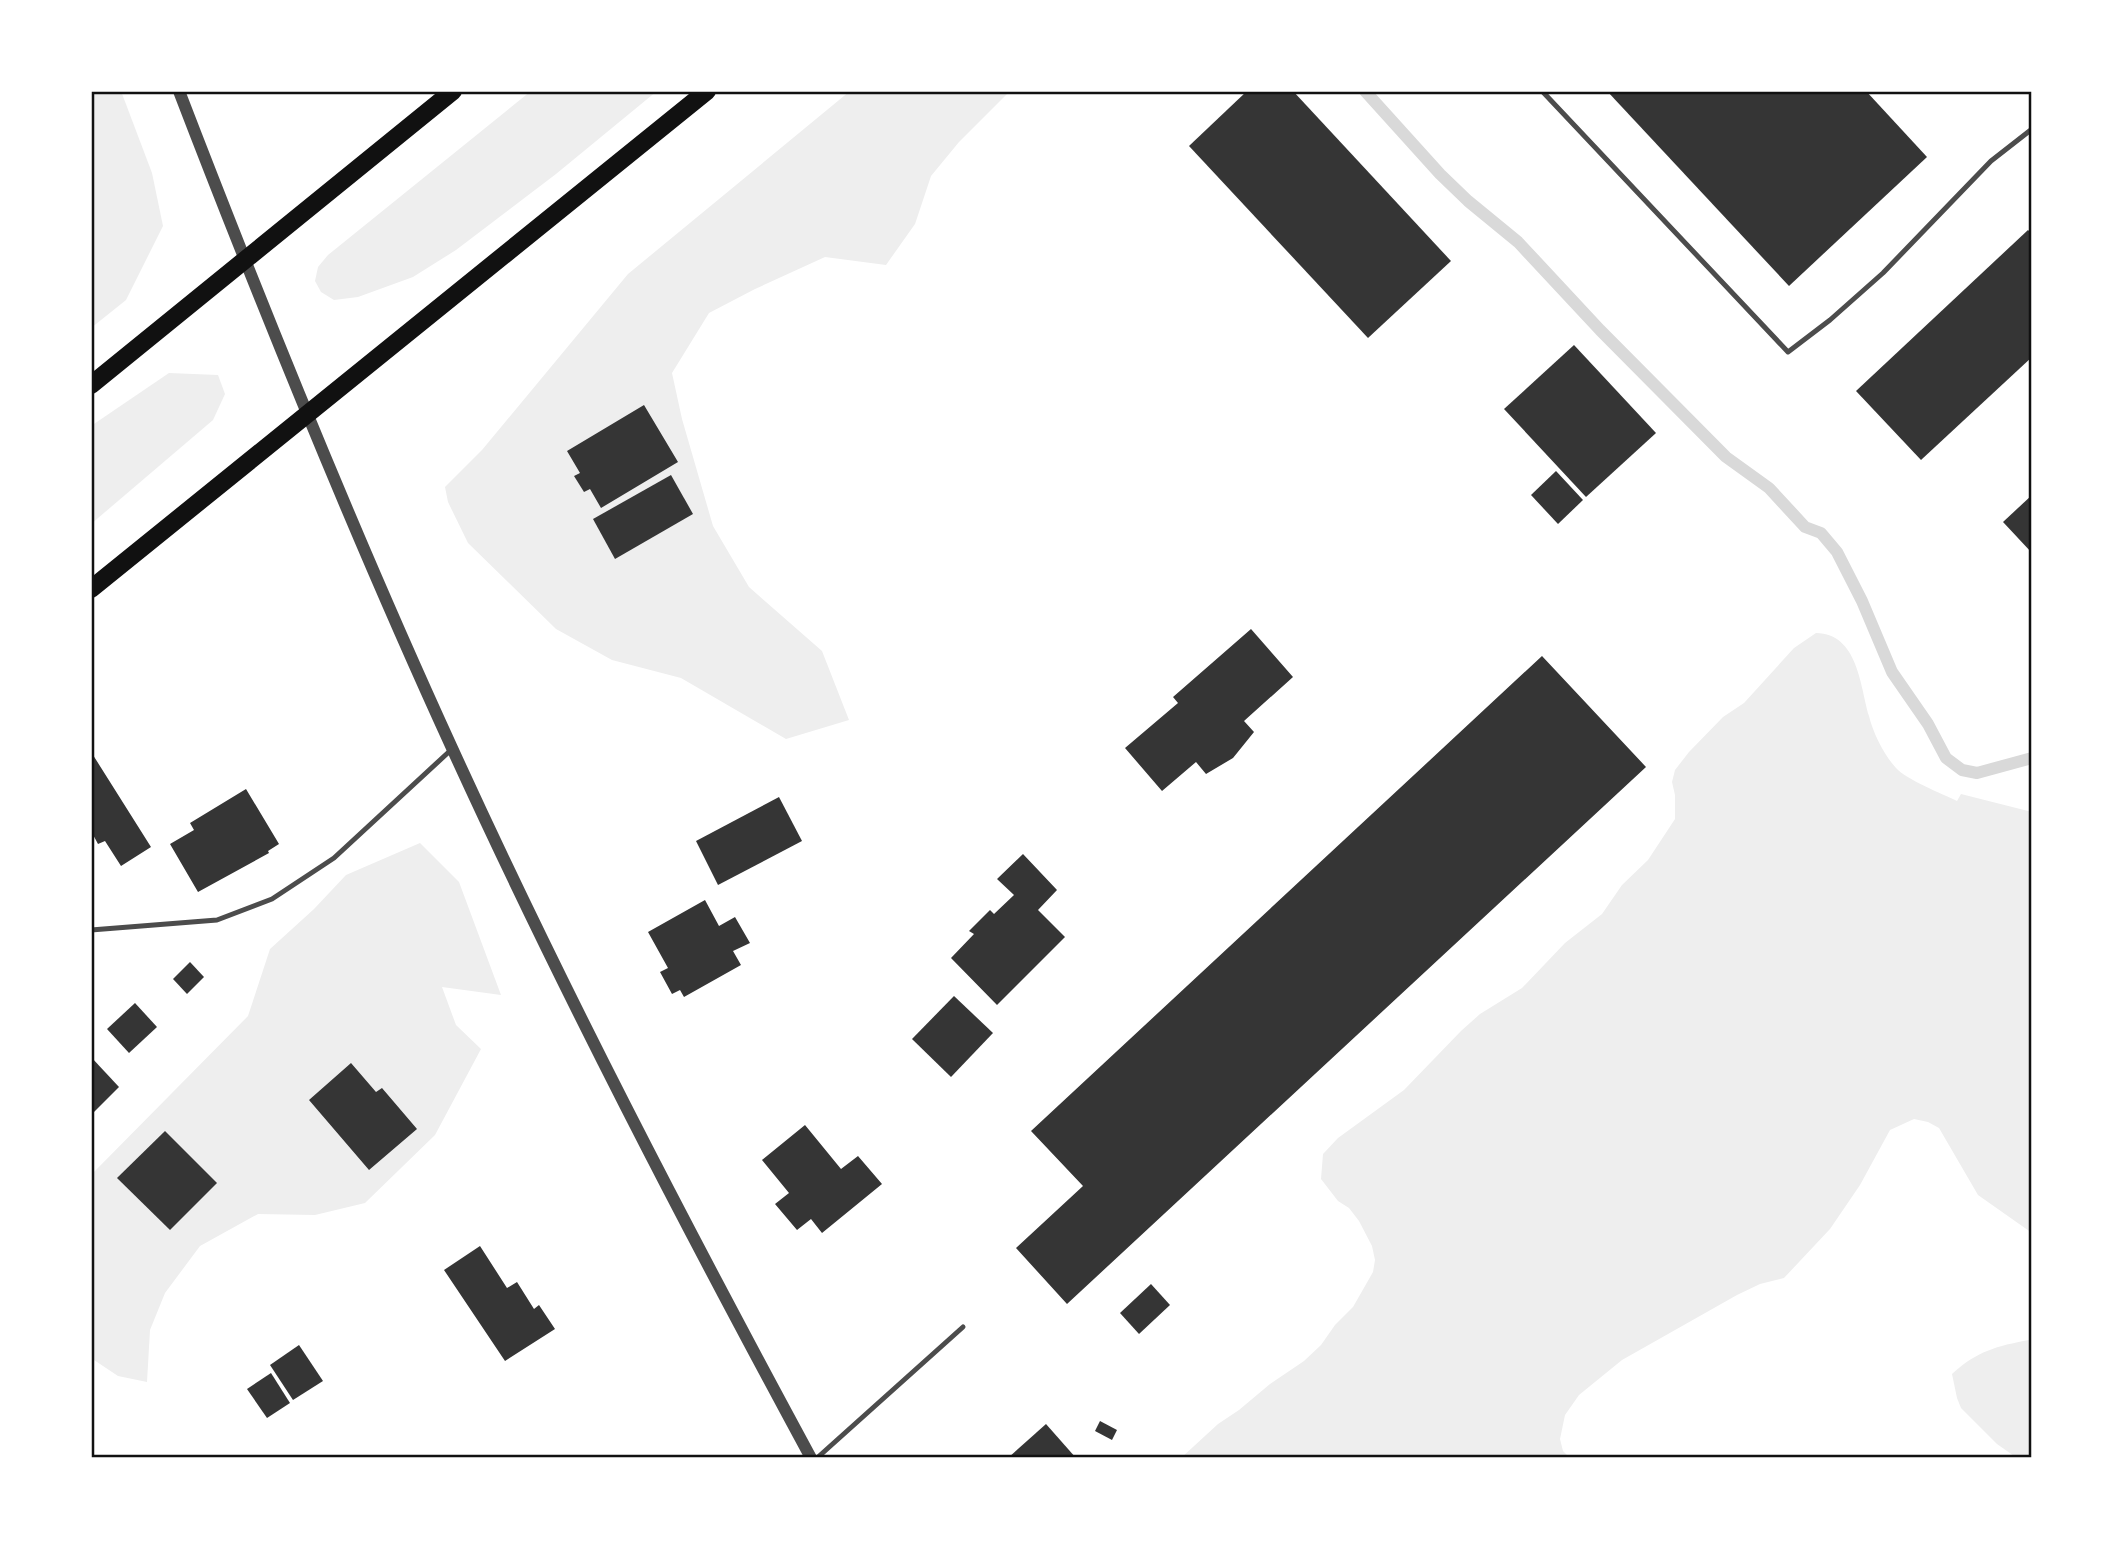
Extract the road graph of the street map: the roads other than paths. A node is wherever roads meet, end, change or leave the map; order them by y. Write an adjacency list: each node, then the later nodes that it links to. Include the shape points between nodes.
1 (178, 91): 6 (street)
2 (453, 91): 6 (main road)
3 (707, 91): 8 (main road)
4 (1542, 91): 5 (lane, via 1788,352 1883,273 1991,161)
5 (2032, 129)
6 (244, 261): 7 (main road); 8 (street)
7 (91, 385)
8 (307, 416): 9 (main road); 10 (street)
9 (91, 589)
10 (452, 749): 11 (lane, via 334,858 272,899 217,920); 13 (street, via 604,1063)
11 (91, 930)
12 (963, 1326): 14 (lane)
13 (811, 1458)
14 (817, 1458)

